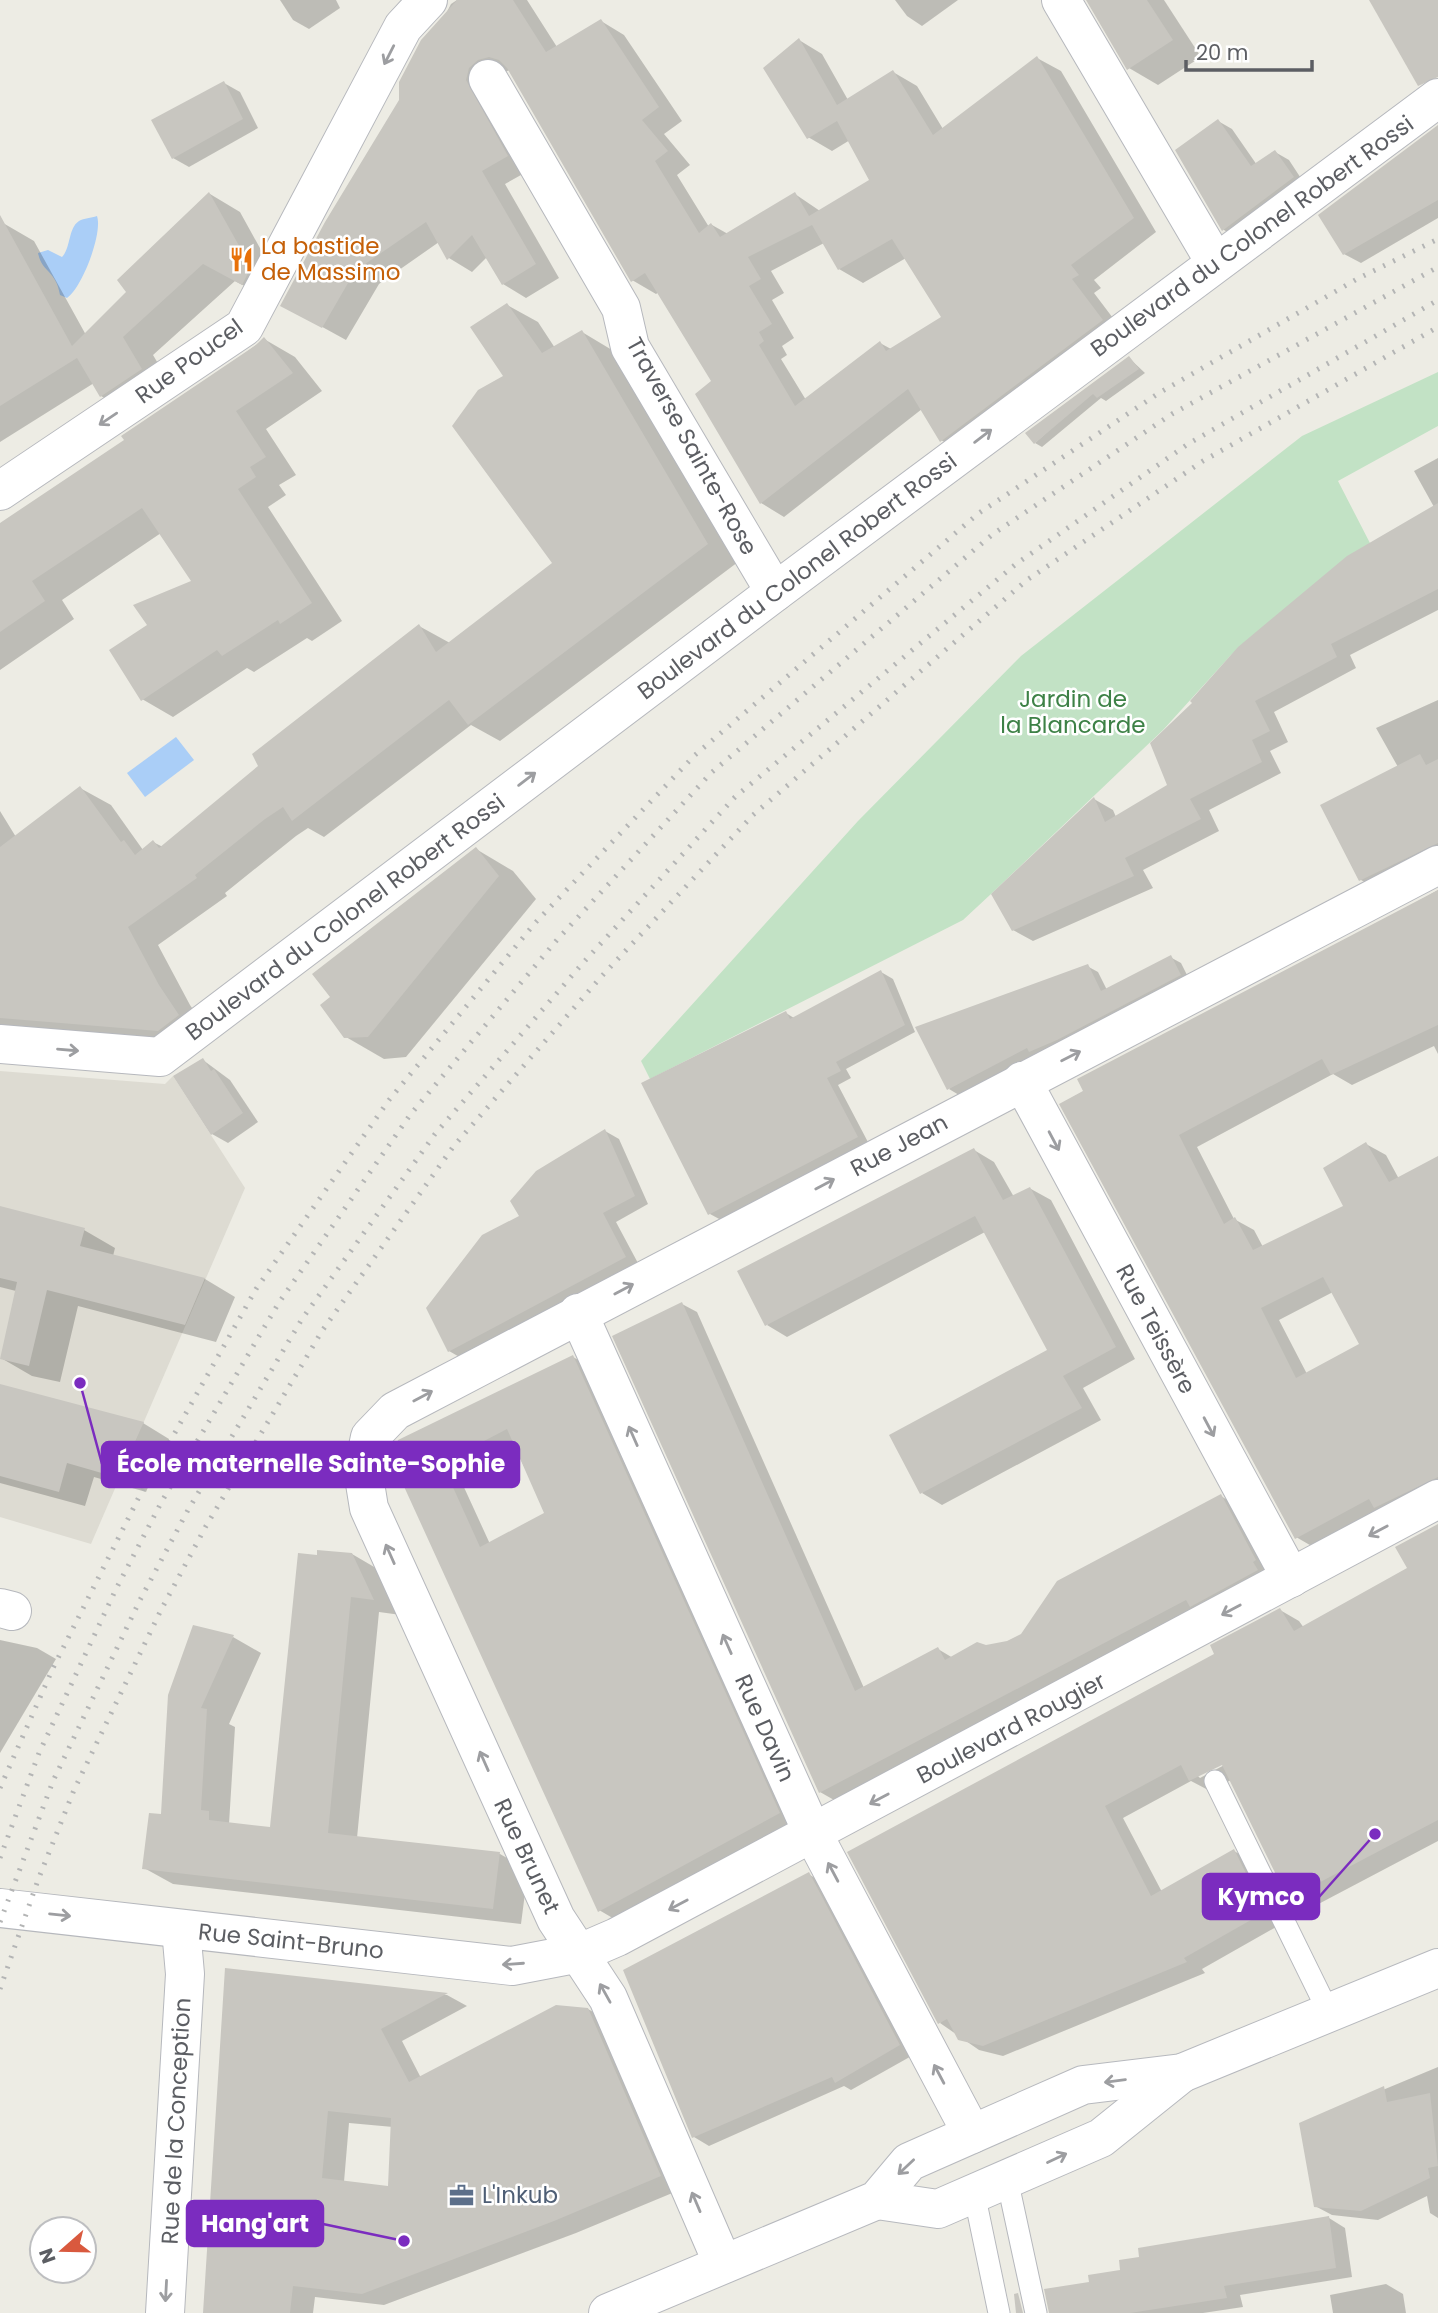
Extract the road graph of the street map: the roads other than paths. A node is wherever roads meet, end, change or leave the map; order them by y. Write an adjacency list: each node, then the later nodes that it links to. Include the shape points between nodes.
1 (428, 0): 6 (street, Rue Poucel, one-way to 6, via 403,27 244,327)
2 (1061, 0): 5 (street)
3 (488, 79): 7 (street, Traverse Sainte-Rose, via 621,308 630,347)
4 (1438, 98): 5 (street, Boulevard du Colonel Robert Rossi)
5 (1214, 262): 7 (street, Boulevard du Colonel Robert Rossi, one-way to 5)
6 (0, 492)
7 (775, 592): 9 (street, Boulevard du Colonel Robert Rossi, one-way to 7, via 160,1057)
8 (1438, 865): 10 (street, Rue Jean, one-way to 8)
9 (0, 1044)
10 (1021, 1081): 11 (street, Rue Jean, one-way to 10); 14 (street, Rue Teissère, one-way to 14)
11 (578, 1313): 12 (street, Rue Jean, one-way to 11, via 395,1411); 16 (street, Rue Davin, one-way to 11)
12 (370, 1437): 19 (street, Rue Brunet, one-way to 12, via 556,1919 369,1508 363,1471)
13 (1438, 1499): 14 (street, Boulevard Rougier, one-way to 14)
14 (1291, 1578): 16 (street, Boulevard Rougier, one-way to 16)
15 (1215, 1781): 21 (lane)
16 (813, 1834): 19 (street, Boulevard Rougier, one-way to 19); 23 (street, Rue Davin, one-way to 16)
17 (0, 1908): 18 (street, Rue Saint-Bruno, one-way to 18)
18 (181, 1929): 19 (street, Rue Saint-Bruno, one-way to 18, via 512,1966); 27 (street, Rue de la Conception, one-way to 27, via 185,1974)
19 (580, 1952): 26 (street, Rue Brunet, one-way to 19, via 608,1998)
20 (1438, 1968): 21 (street)
21 (1329, 2012): 22 (street)
22 (1182, 2073): 23 (street, one-way to 23, via 1083,2085); 24 (street, one-way to 22, via 1101,2138)
23 (971, 2134): 25 (street, one-way to 25, via 909,2162)
24 (991, 2186): 25 (street, via 938,2209); 29 (lane); 30 (lane)
25 (877, 2200): 26 (street)
26 (723, 2264): 28 (street)
27 (165, 2313)
28 (608, 2313)
29 (999, 2313)
30 (1036, 2313)

